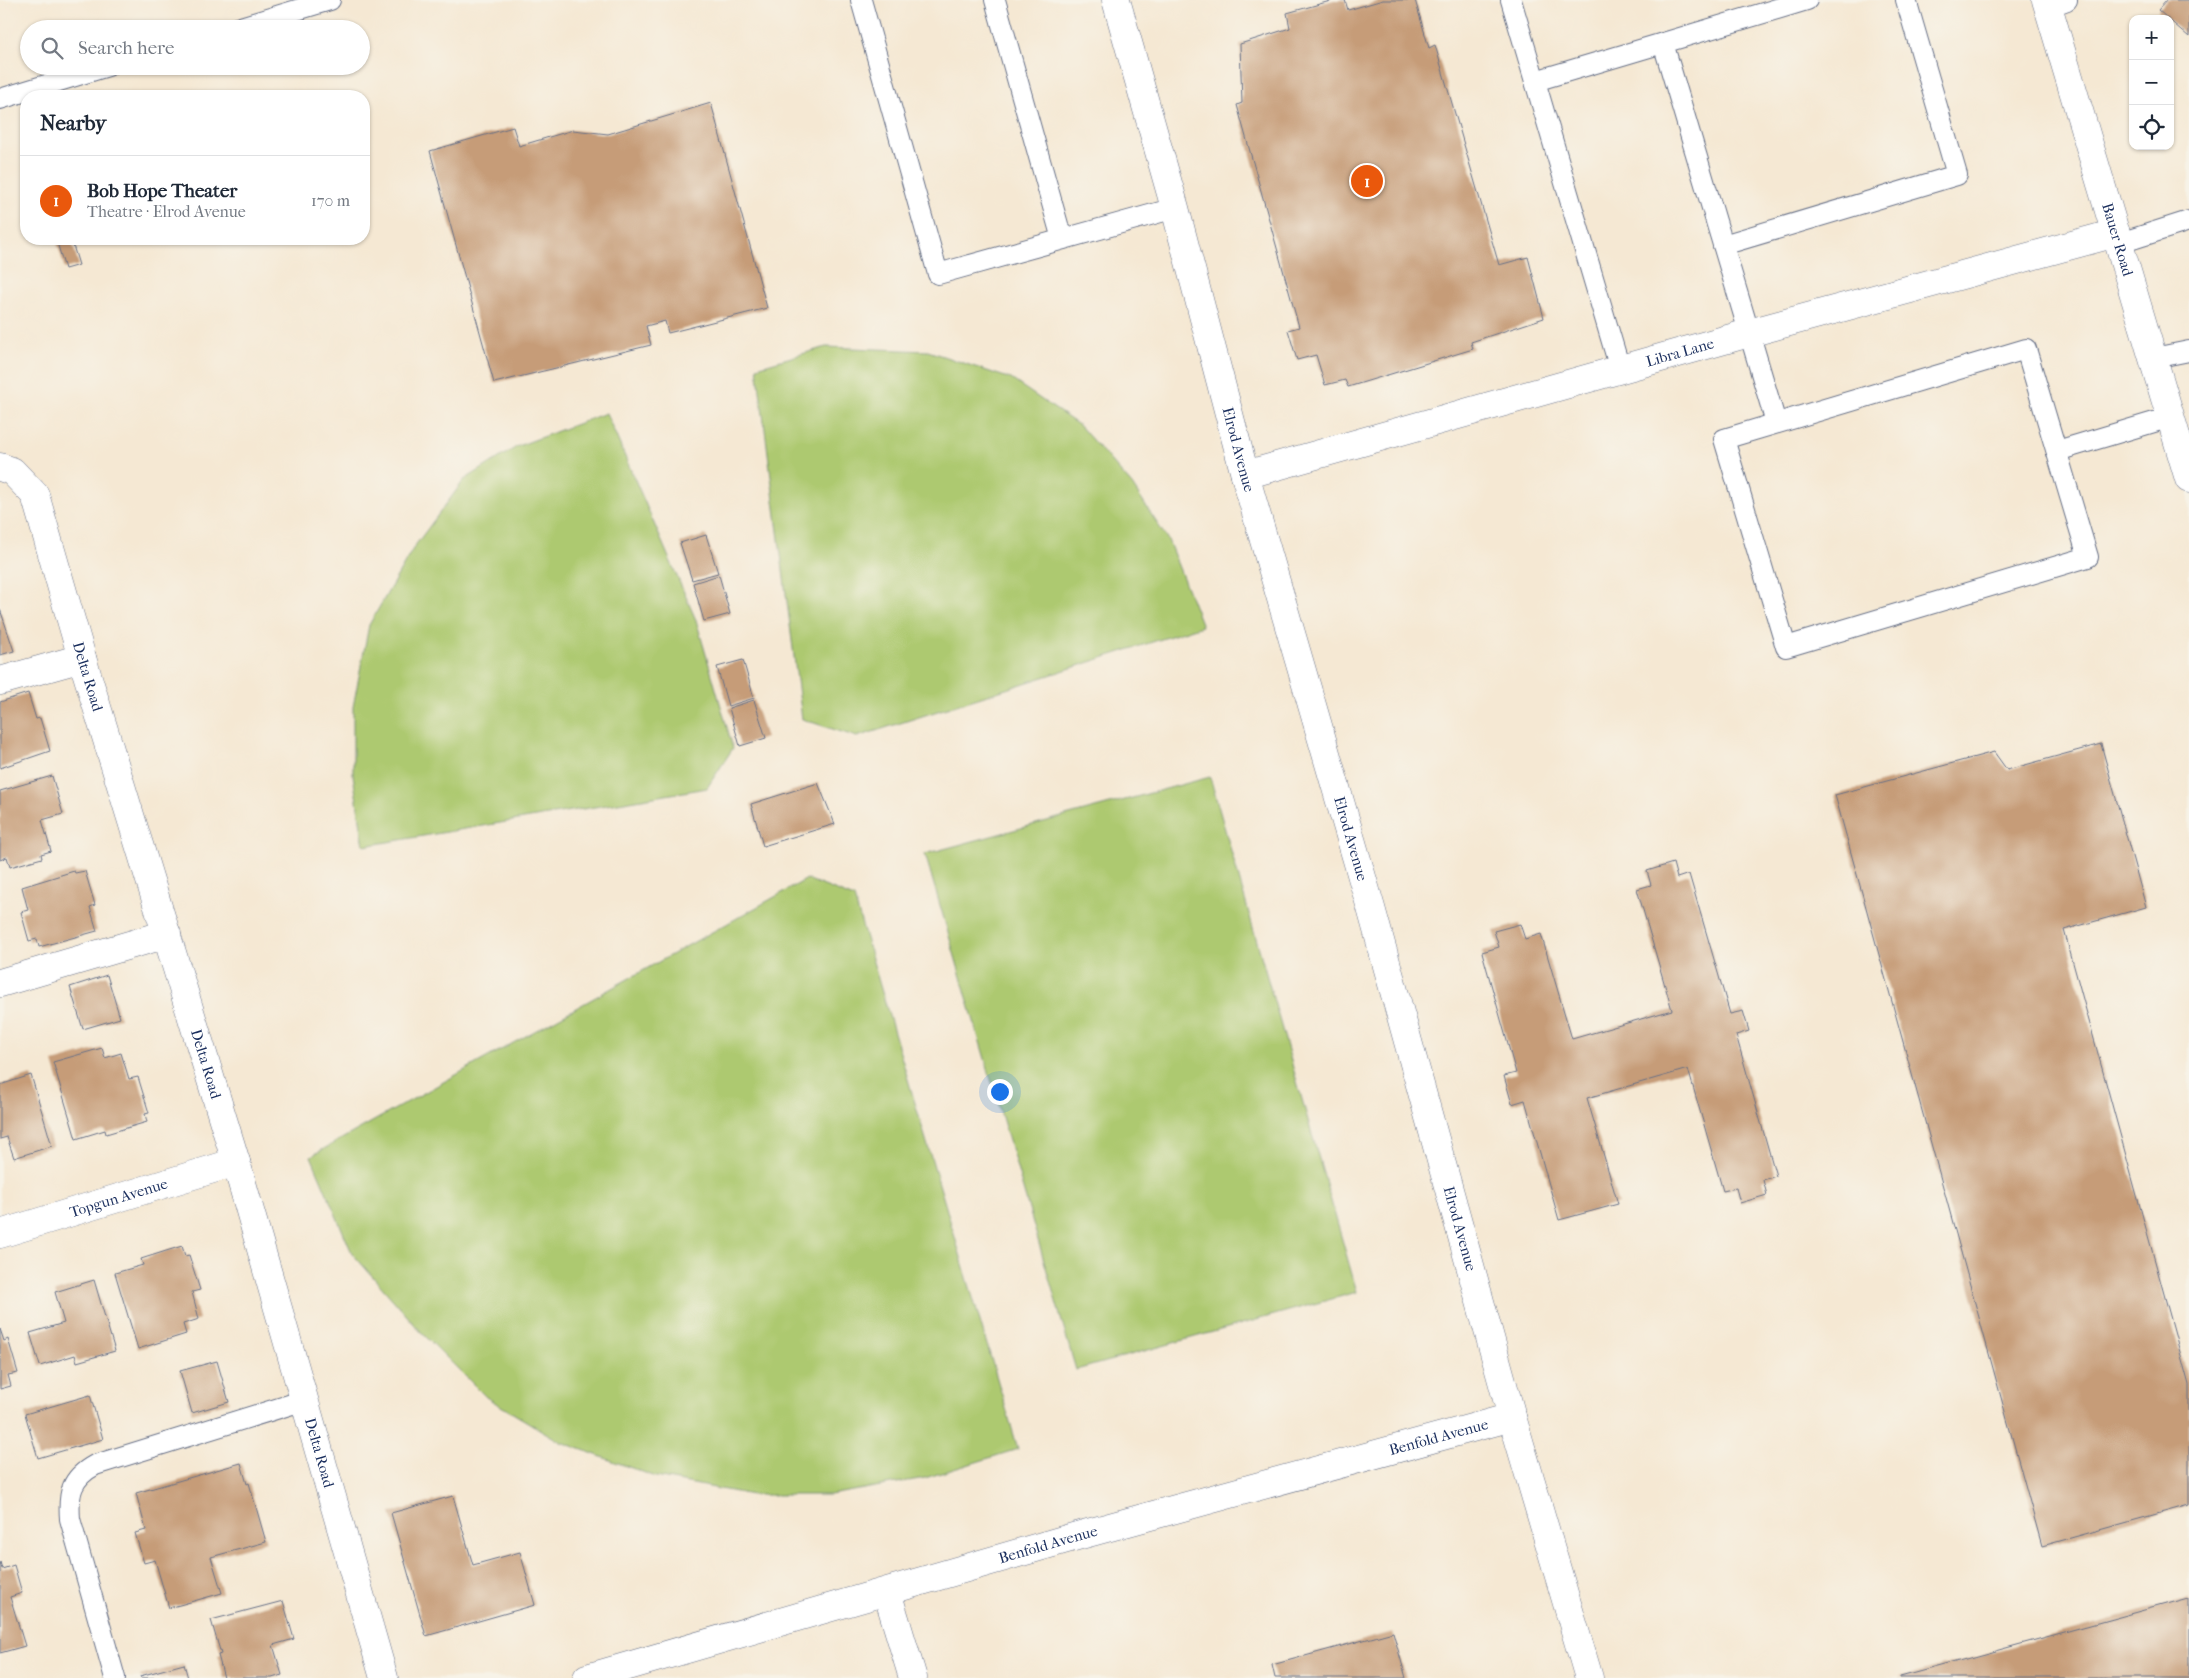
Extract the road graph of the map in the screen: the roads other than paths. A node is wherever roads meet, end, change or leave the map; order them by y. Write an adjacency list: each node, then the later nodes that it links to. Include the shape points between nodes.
1 (330, 0): 9 (lane)
2 (861, 0): 19 (lane, via 938,274)
3 (995, 0): 19 (lane)
4 (1116, 0): 16 (street, Elrod Avenue)
5 (1510, 0): 12 (lane)
6 (1808, 0): 10 (lane)
7 (1906, 0): 20 (lane, via 1958,175)
8 (2054, 2): 18 (street, Bauer Road)
9 (264, 20)
10 (1663, 43): 12 (lane); 20 (lane)
11 (79, 75): 13 (lane)
12 (1535, 81): 24 (lane)
13 (29, 90)
14 (20, 93): 15 (lane)
15 (0, 99)
16 (1175, 208): 19 (lane); 29 (street, Elrod Avenue)
17 (2189, 221): 18 (lane)
18 (2118, 238): 21 (street, Libra Lane); 23 (street, Bauer Road)
19 (1062, 240)
20 (1723, 245): 21 (lane)
21 (1749, 333): 24 (street, Libra Lane); 26 (lane)
22 (2189, 351): 23 (lane)
23 (2154, 358): 25 (street, Bauer Road)
24 (1620, 369): 29 (street, Libra Lane)
25 (2171, 417): 27 (lane); 30 (street, Bauer Road)
26 (1776, 423): 27 (lane, via 2026,349); 27 (lane, via 1724,439 1786,646 2088,557)
27 (2057, 451)
28 (0, 466): 31 (street, Delta Road, via 12,471 35,495)
29 (1245, 475): 38 (street, Elrod Avenue, via 1371,908)
30 (2189, 479)
31 (82, 658): 32 (street); 33 (street, Delta Road)
32 (0, 681)
33 (167, 934): 34 (street); 35 (street, Delta Road)
34 (0, 983)
35 (236, 1162): 36 (street, Topgun Avenue); 37 (street, Delta Road)
36 (0, 1234)
37 (305, 1400): 40 (lane, via 81,1472 72,1486 70,1519); 41 (street, Delta Road)
38 (1512, 1417): 39 (street, Benfold Avenue, via 1077,1536); 44 (street, Elrod Avenue)
39 (887, 1592): 42 (street, Benfold Avenue); 43 (street)
40 (115, 1678)
41 (384, 1678)
42 (586, 1678)
43 (914, 1678)
44 (1589, 1678)

